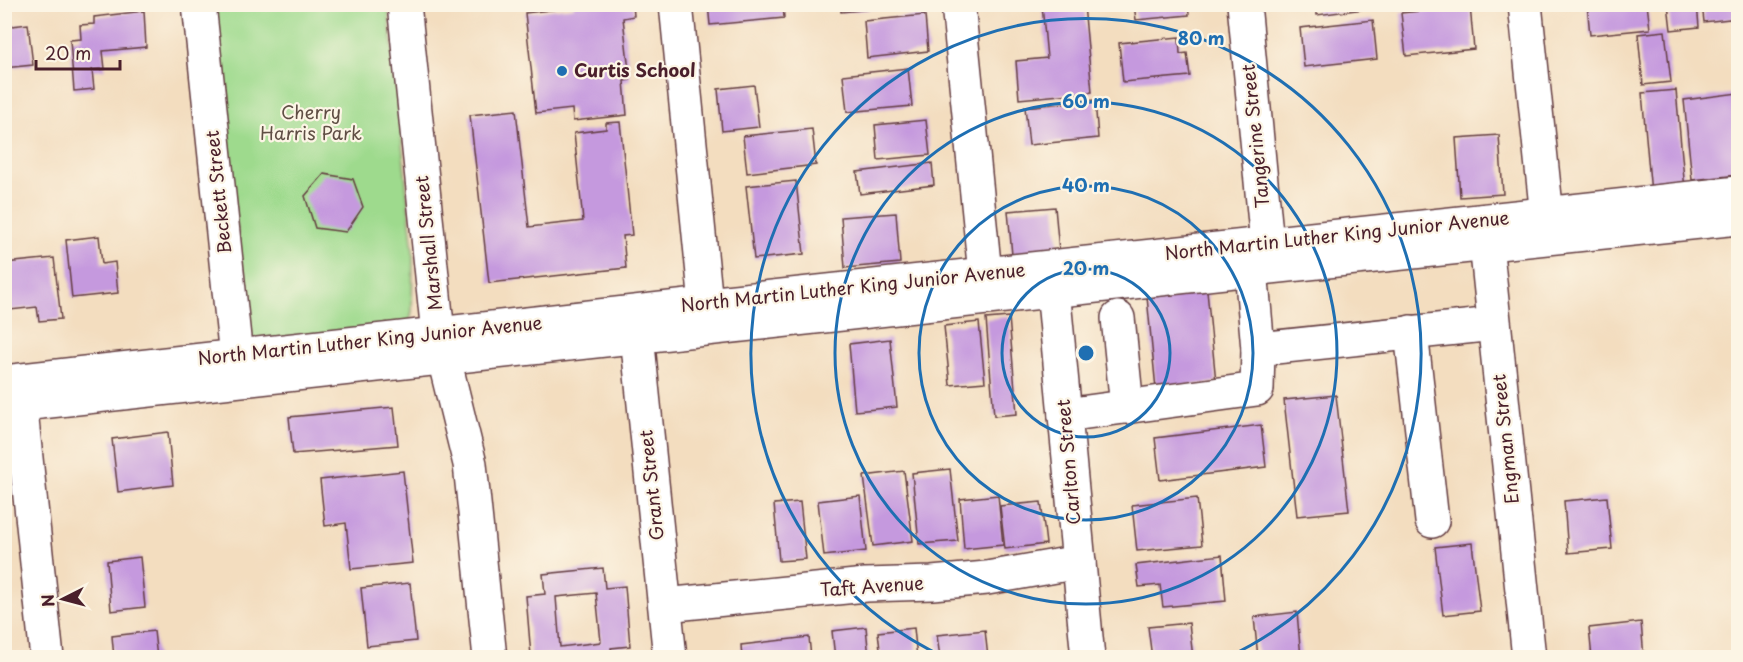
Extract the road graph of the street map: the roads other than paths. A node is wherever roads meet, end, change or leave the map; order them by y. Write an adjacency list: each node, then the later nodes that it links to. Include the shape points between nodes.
1 (200, 4): 21 (street, Beckett Street)
2 (404, 4): 19 (street, Marshall Street)
3 (676, 4): 14 (street)
4 (958, 4): 13 (street)
5 (1244, 4): 11 (street, Tangerine Street)
6 (1525, 4): 9 (street)
7 (1738, 193): 9 (street, North Martin Luther King Junior Avenue)
8 (1738, 218): 9 (street, North Martin Luther King Junior Avenue)
9 (1548, 226): 10 (street, North Martin Luther King Junior Avenue)
10 (1485, 233): 11 (street, North Martin Luther King Junior Avenue); 17 (street, Engman Street)
11 (1262, 260): 12 (street, North Martin Luther King Junior Avenue); 20 (street, Tangerine Street)
12 (1052, 279): 13 (street, North Martin Luther King Junior Avenue); 24 (street, Carlton Street)
13 (986, 286): 14 (street, North Martin Luther King Junior Avenue)
14 (708, 316): 16 (street, North Martin Luther King Junior Avenue)
15 (1118, 318): 23 (street)
16 (636, 324): 19 (street, North Martin Luther King Junior Avenue); 27 (street, Grant Street)
17 (1494, 324): 18 (street); 32 (street, Engman Street)
18 (1411, 332): 20 (street); 25 (street)
19 (441, 346): 21 (street, North Martin Luther King Junior Avenue); 29 (street, Marshall Street, via 470,464)
20 (1258, 349): 23 (street, Tangerine Street, via 1257,389)
21 (238, 368): 22 (street, North Martin Luther King Junior Avenue)
22 (12, 393): 28 (street)
23 (1127, 406): 24 (street)
24 (1065, 415): 26 (street, Carlton Street)
25 (1432, 522)
26 (1079, 562): 27 (street, Taft Avenue, via 987,578 866,585); 31 (street, Carlton Street)
27 (665, 605): 30 (street, Grant Street)
28 (47, 657)
29 (490, 657)
30 (670, 657)
31 (1088, 657)
32 (1529, 657)

